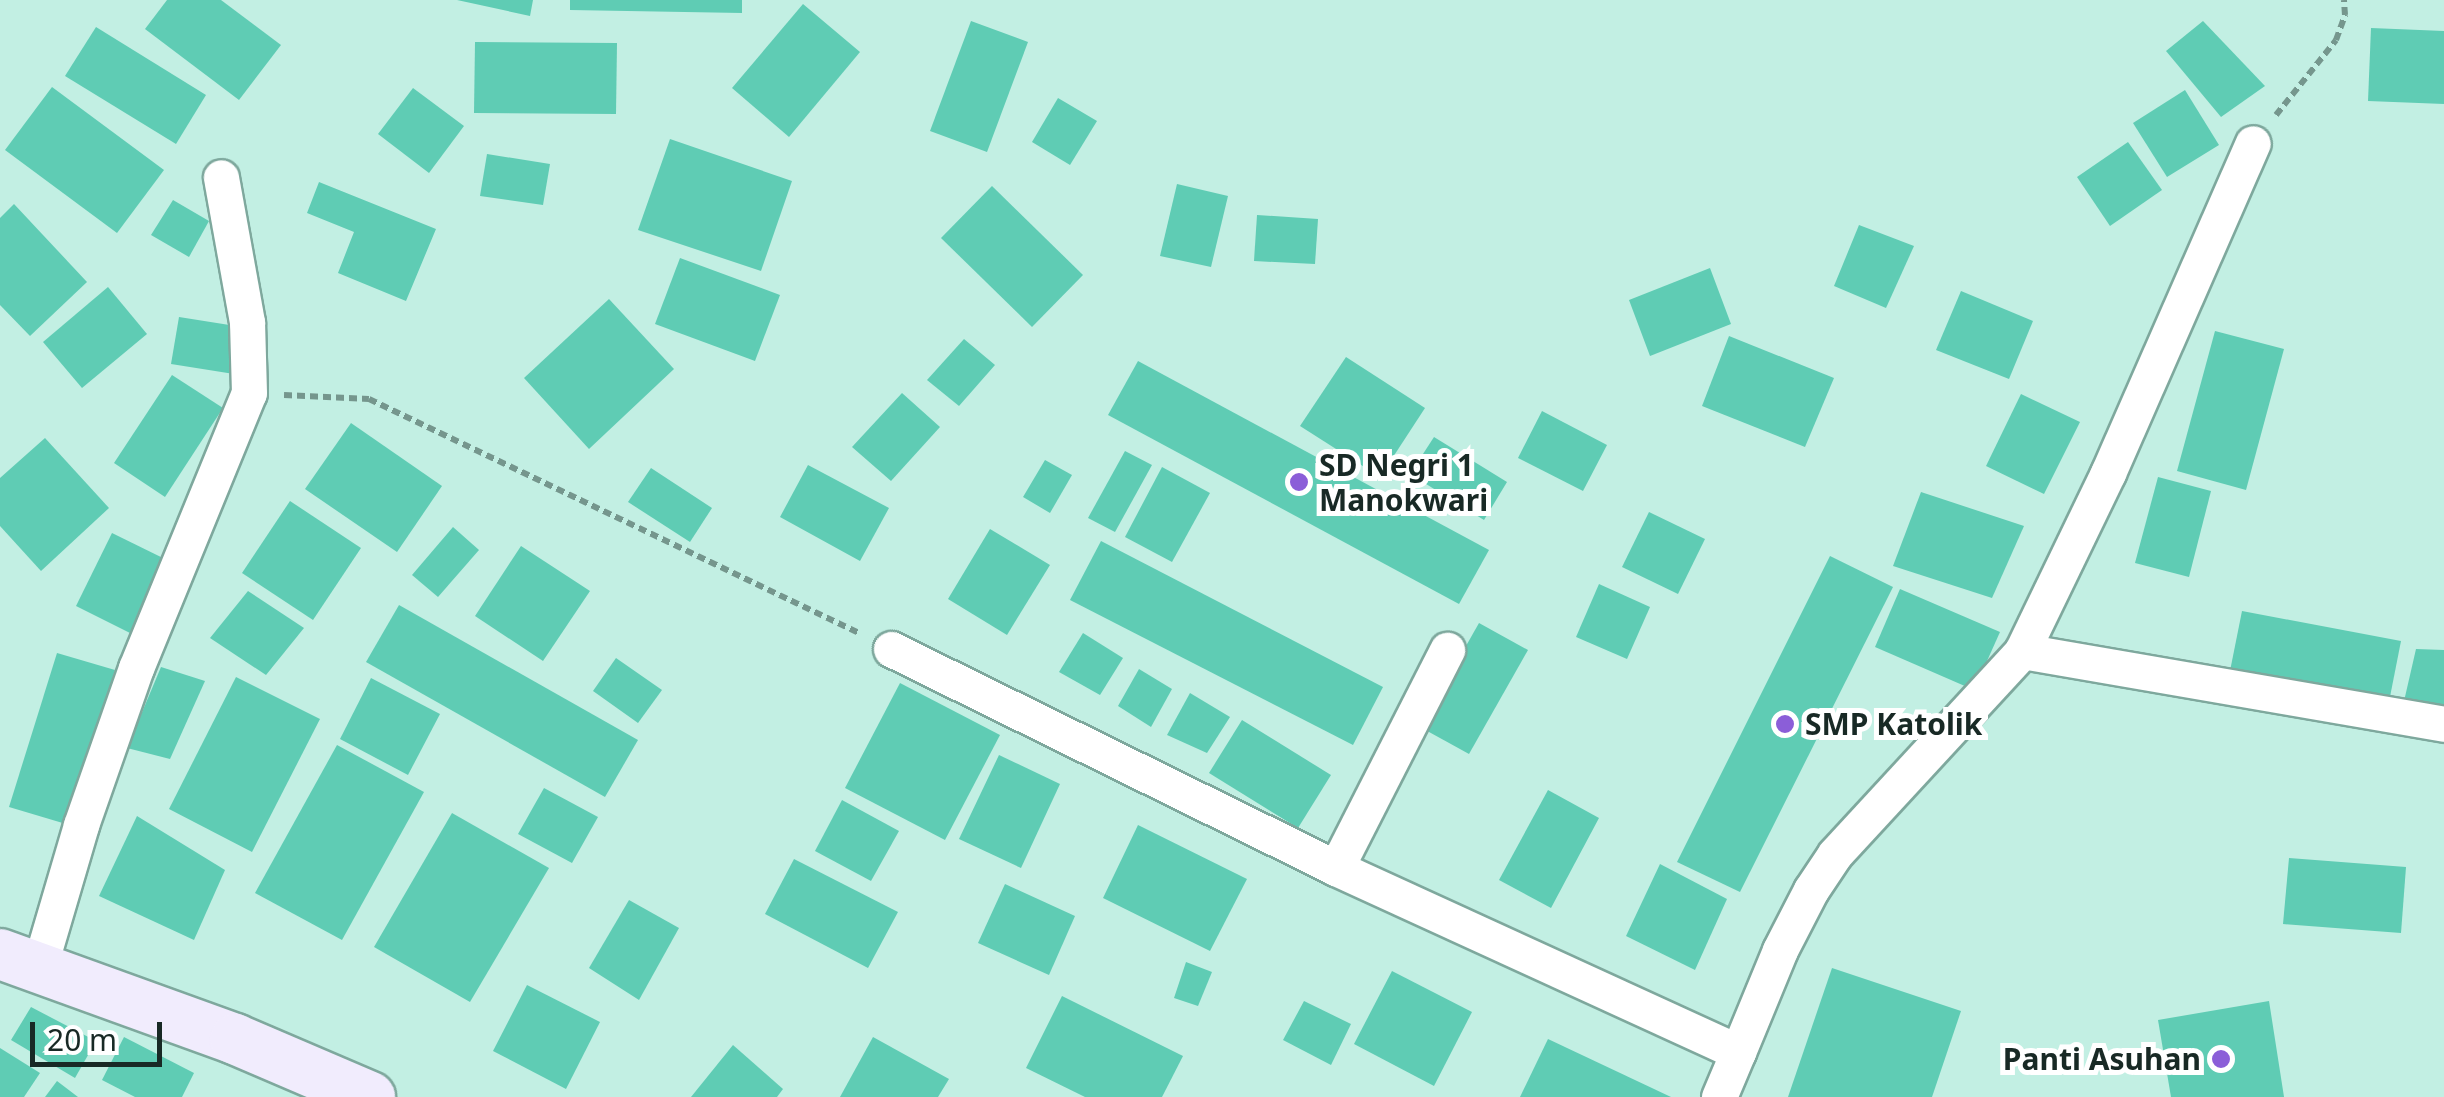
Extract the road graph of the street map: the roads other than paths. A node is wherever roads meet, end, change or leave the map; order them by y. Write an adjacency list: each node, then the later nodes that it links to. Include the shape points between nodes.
1 (2253, 143): 5 (street)
2 (221, 177): 8 (street, via 247,322 249,393 136,668 81,825)
3 (892, 648): 7 (street)
4 (1447, 650): 7 (street)
5 (2022, 651): 6 (street); 9 (street, via 1835,854 1780,950)
6 (2444, 724)
7 (1336, 868): 9 (street)
8 (19, 961): 10 (street, via 235,1039)
9 (1738, 1052): 11 (street)
10 (370, 1097)
11 (1719, 1097)

